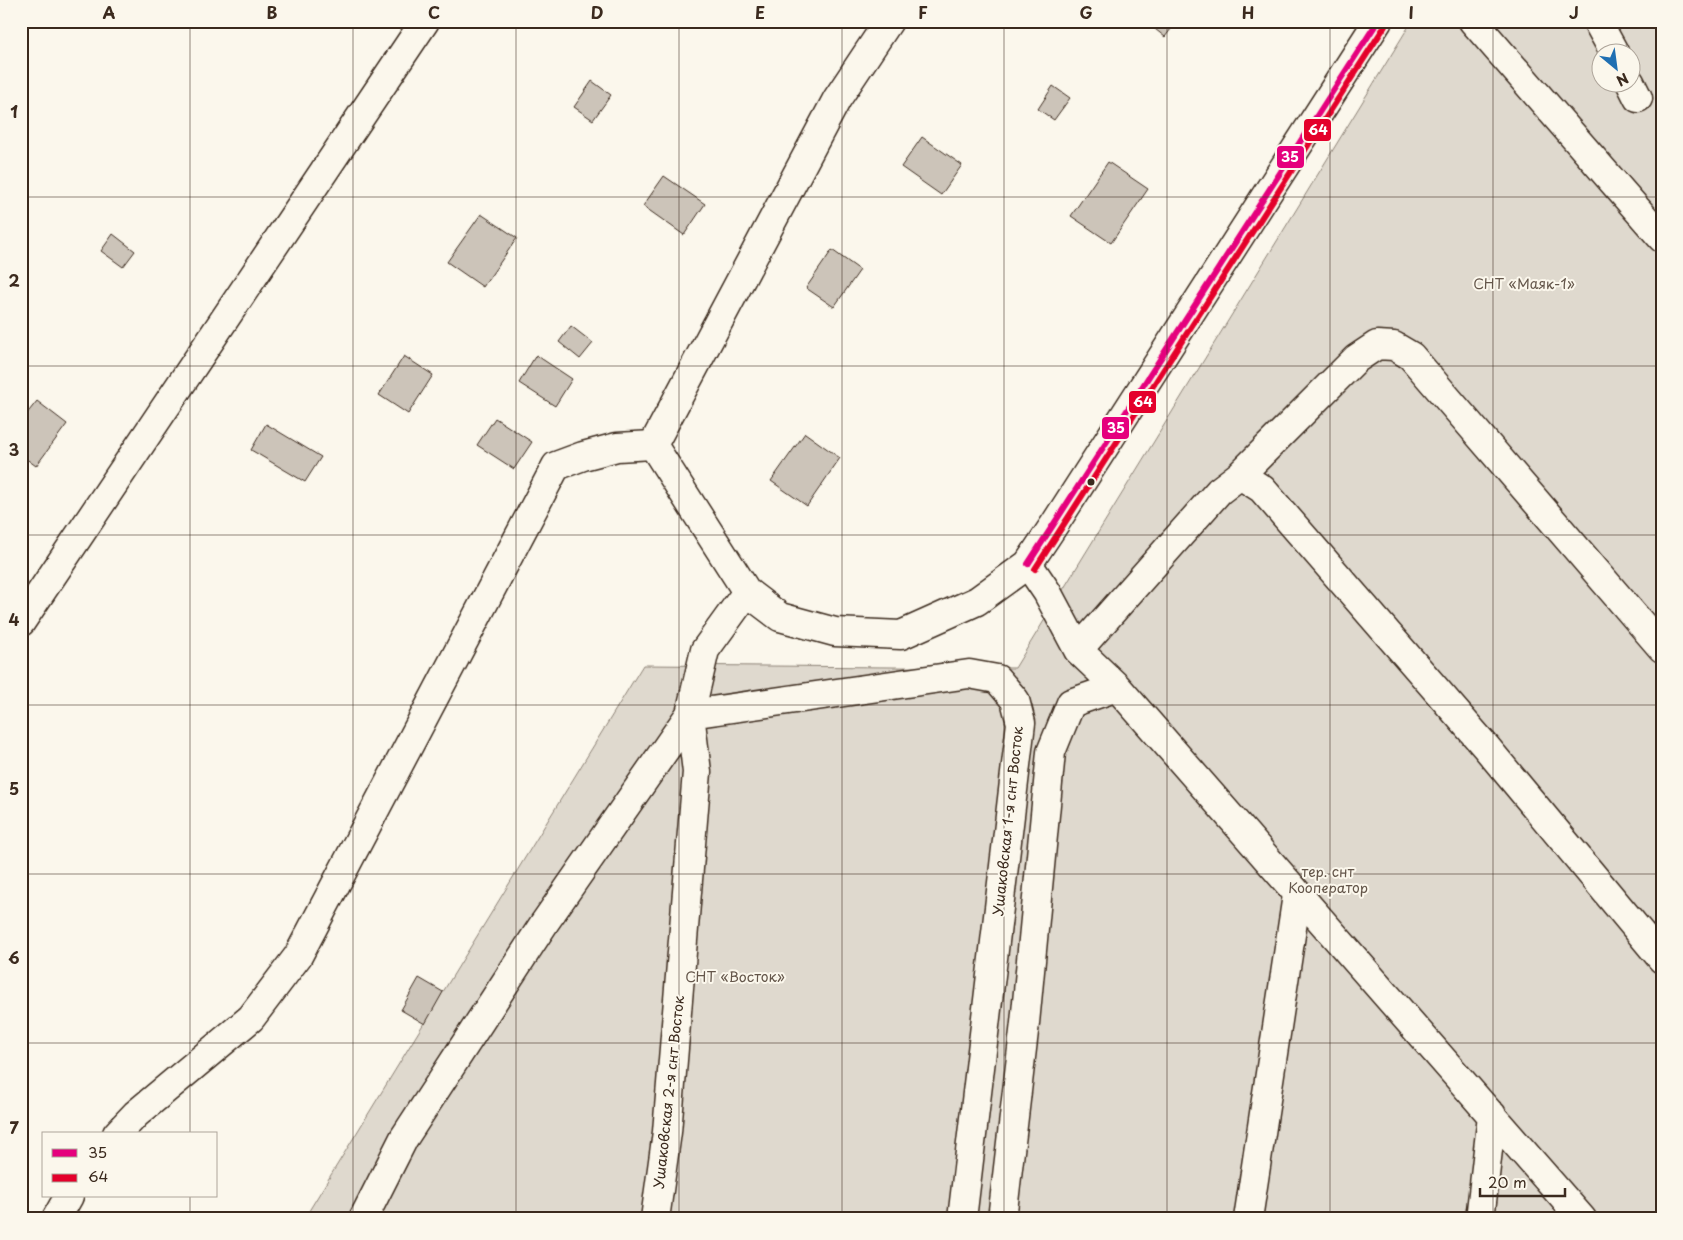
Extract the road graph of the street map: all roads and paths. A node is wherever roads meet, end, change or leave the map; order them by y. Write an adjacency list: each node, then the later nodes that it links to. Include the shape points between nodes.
1 (425, 21): 12 (street)
2 (889, 21): 8 (street, via 837,99)
3 (1378, 21): 10 (street)
4 (1472, 21): 7 (street)
5 (1598, 21): 6 (street)
6 (1609, 42)
7 (1662, 238)
8 (653, 445): 11 (street); 20 (street, via 617,448 556,466 298,956 251,1018)
9 (1240, 475): 13 (street, via 1356,359 1377,345 1394,346 1411,356); 14 (street, via 1219,492); 18 (street, via 1262,490 1486,747)
10 (1028, 564): 11 (street, via 977,602 901,635 834,632 780,617); 14 (street)
11 (747, 592): 16 (street, Ушаковская 2-я снт Восток, via 705,650)
12 (21, 622)
13 (1662, 648)
14 (1078, 650): 15 (street)
15 (1117, 687): 17 (street); 26 (street, via 1071,703 1051,752)
16 (690, 714): 23 (street, via 534,938 404,1138); 24 (street, Ушаковская 2-я снт Восток, via 697,772 667,1132); 25 (street, Ушаковская 1-я снт Восток, via 968,674 997,679 1015,700 1021,724)
17 (1297, 895): 19 (street); 27 (street)
18 (1662, 959)
19 (1492, 1115): 28 (street); 29 (street)
20 (119, 1132)
21 (68, 1198): 22 (street)
22 (56, 1219)
23 (363, 1219)
24 (655, 1219)
25 (962, 1219)
26 (1002, 1219)
27 (1248, 1219)
28 (1480, 1219)
29 (1582, 1219)

